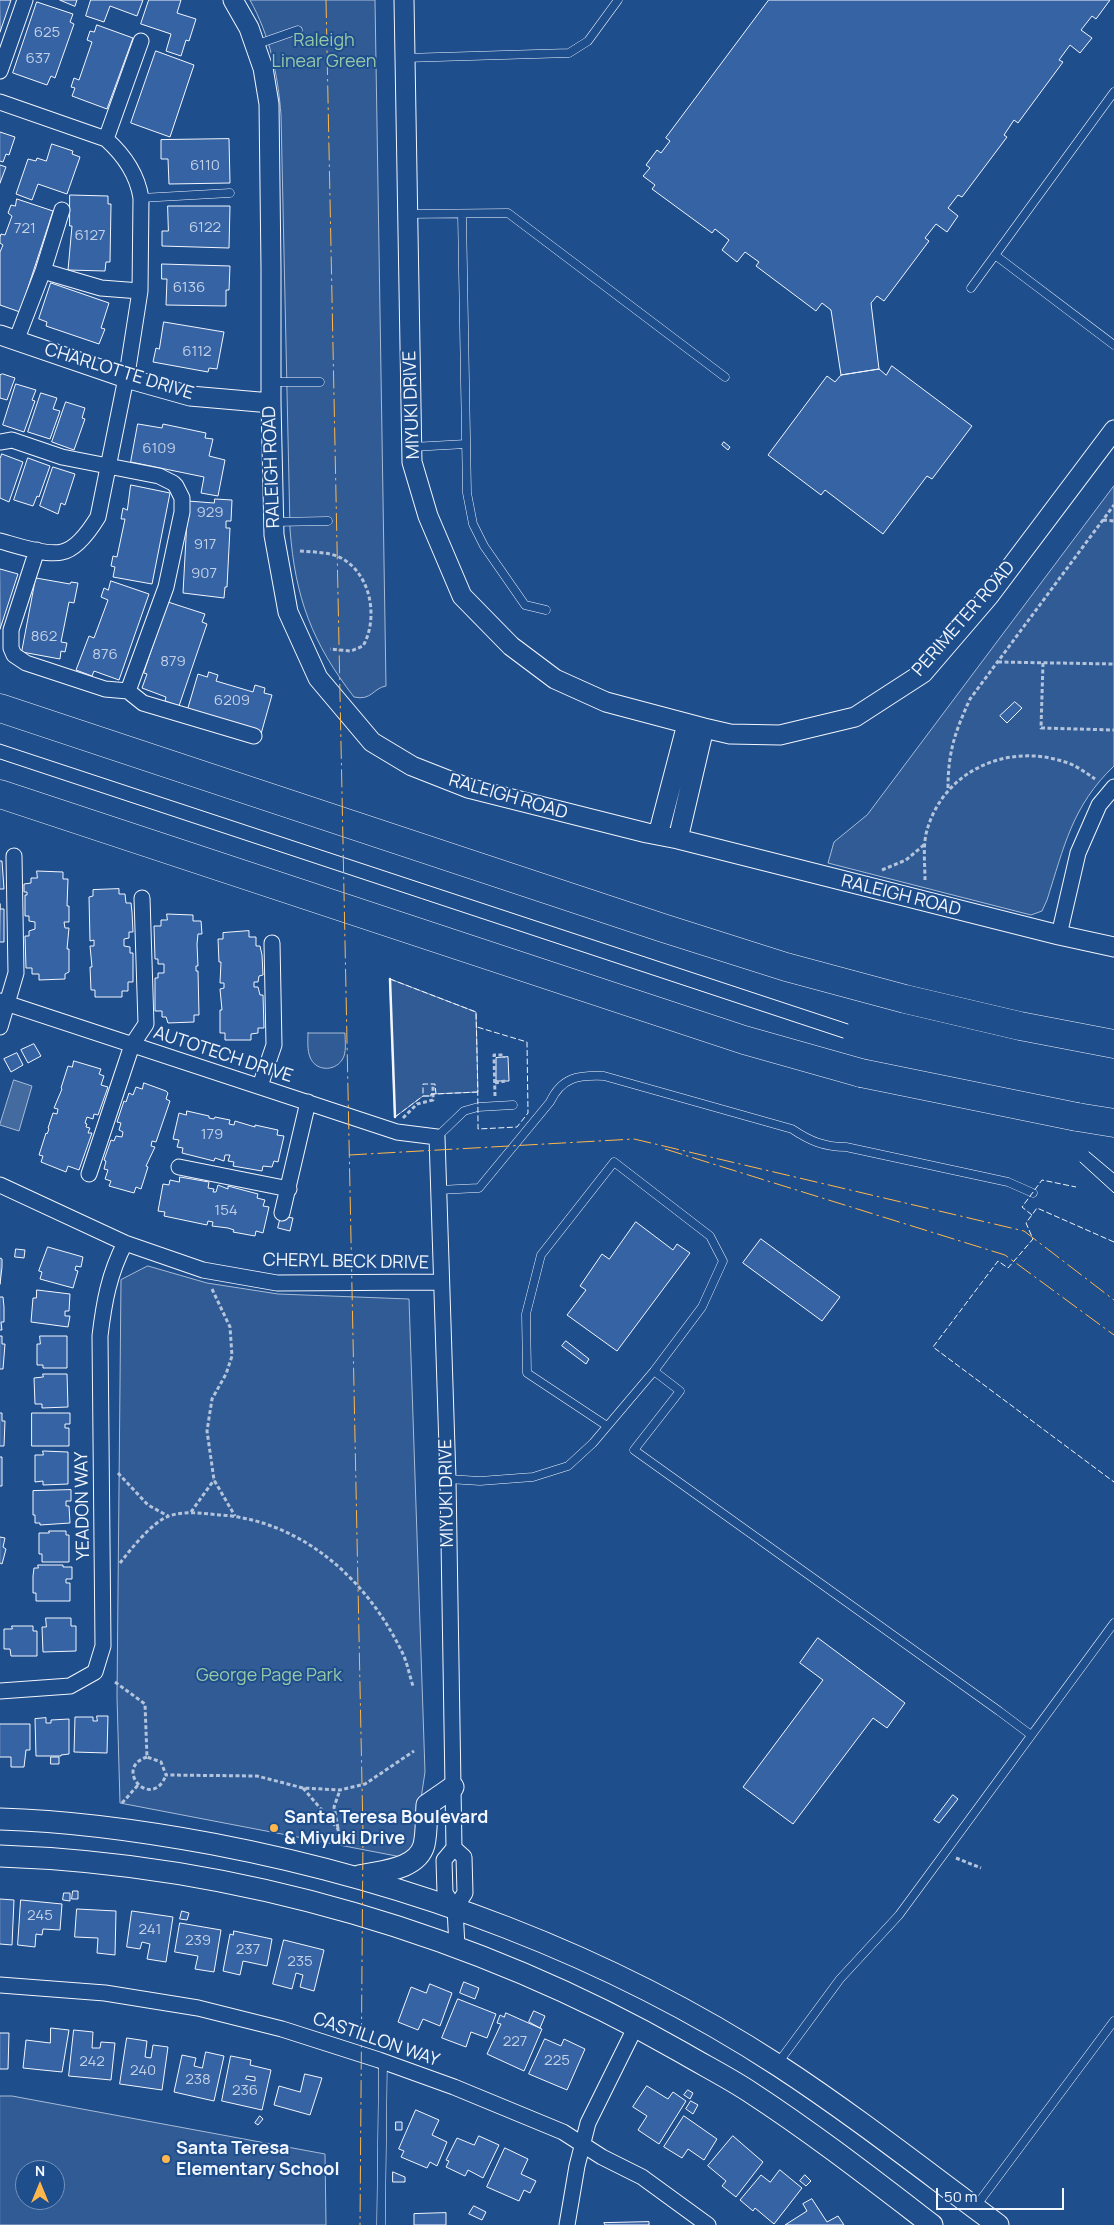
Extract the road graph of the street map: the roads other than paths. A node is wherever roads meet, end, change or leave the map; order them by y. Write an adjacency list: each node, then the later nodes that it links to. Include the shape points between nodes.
1 (25, 0): 9 (street)
2 (233, 0): 7 (street, RALEIGH ROAD)
3 (404, 0): 8 (street, MIYUKI DRIVE)
4 (618, 0): 8 (lane, via 588,41 569,53)
5 (298, 30): 7 (lane)
6 (141, 42): 12 (street)
7 (255, 45): 26 (street, RALEIGH ROAD, via 263,68 268,104)
8 (405, 58): 16 (street, MIYUKI DRIVE)
9 (0, 70)
10 (1114, 92): 18 (lane)
11 (0, 102): 12 (street)
12 (106, 139): 14 (street, via 131,168)
13 (230, 193): 14 (lane)
14 (141, 198): 21 (street)
15 (62, 210): 19 (street)
16 (408, 214): 17 (lane); 32 (street, MIYUKI DRIVE)
17 (462, 214): 24 (lane, via 508,213); 31 (lane)
18 (995, 255): 20 (lane); 23 (lane)
19 (43, 271): 21 (street, via 101,288); 22 (street)
20 (971, 288)
21 (140, 291): 25 (street)
22 (8, 338): 25 (street, CHARLOTTE DRIVE)
23 (1114, 345)
24 (725, 377)
25 (126, 378): 28 (street, CHARLOTTE DRIVE, via 190,396); 33 (street)
26 (271, 382): 27 (lane); 28 (street, RALEIGH ROAD)
27 (320, 382)
28 (271, 403): 35 (street, RALEIGH ROAD)
29 (1114, 430): 41 (street, PERIMETER ROAD, via 989,596 923,673 855,717 780,735 730,734)
30 (0, 442): 33 (street, via 12,440 62,457)
31 (466, 444): 32 (lane); 38 (lane, via 467,493 473,524 484,546 525,605)
32 (412, 447): 41 (street, MIYUKI DRIVE, via 412,462 428,516 462,596 511,646 555,679 606,702)
33 (109, 465): 37 (street, via 98,517 87,536 62,552); 39 (street, via 173,482 182,503 166,587)
34 (328, 521): 35 (lane)
35 (274, 522): 45 (street, RALEIGH ROAD, via 288,612 318,678 372,742 412,766 468,788)
36 (0, 541): 37 (street)
37 (37, 550): 39 (street, via 11,630 14,654 26,663 105,689)
38 (546, 610)
39 (128, 691): 42 (street, via 142,703)
40 (0, 708): 54 (highway, via 786,967 1020,1026)
41 (696, 726): 45 (street); 46 (street)
42 (254, 736)
43 (1114, 788): 49 (street, via 1099,805 1078,852)
44 (0, 794): 59 (highway, bridge, via 744,1040 861,1073)
45 (658, 835): 46 (street, RALEIGH ROAD)
46 (678, 839): 49 (street, RALEIGH ROAD)
47 (14, 856): 52 (street, via 16,973)
48 (142, 898): 55 (street, via 146,1024)
49 (1059, 935): 51 (street, RALEIGH ROAD)
50 (272, 943): 56 (street, via 274,1045)
51 (1114, 947)
52 (4, 1002): 53 (street); 55 (street, AUTOTECH DRIVE)
53 (0, 1027)
54 (1114, 1044)
55 (132, 1045): 56 (street, AUTOTECH DRIVE); 62 (street)
56 (260, 1086): 57 (street, AUTOTECH DRIVE)
57 (308, 1102): 60 (street, AUTOTECH DRIVE, via 397,1132); 64 (street)
58 (513, 1106): 60 (lane, via 478,1107 464,1111)
59 (1114, 1123)
60 (436, 1137): 65 (street, MIYUKI DRIVE)
61 (179, 1167): 64 (street)
62 (89, 1174)
63 (0, 1185): 68 (street, CHERYL BECK DRIVE)
64 (289, 1189): 67 (street)
65 (438, 1190): 66 (lane, via 479,1188 550,1102 555,1090 582,1075 604,1076 792,1129 812,1142 1008,1182); 69 (street, MIYUKI DRIVE)
66 (1033, 1193)
67 (282, 1214)
68 (125, 1243): 69 (street, CHERYL BECK DRIVE, via 203,1270 277,1282); 74 (street, YEADON WAY, via 104,1300 100,1336 103,1646 95,1672 70,1686)
69 (440, 1282): 72 (street, MIYUKI DRIVE)
70 (654, 1371): 71 (lane); 71 (lane, via 702,1306 723,1260 710,1236 614,1162 541,1255 526,1314 527,1373); 75 (lane, via 680,1391 634,1450)
71 (606, 1426): 72 (lane, via 568,1466 534,1477)
72 (448, 1479): 76 (street, MIYUKI DRIVE)
73 (1114, 1623): 75 (lane)
74 (0, 1691)
75 (1031, 1736): 87 (lane, via 899,1915 840,1978)
76 (453, 1787): 78 (street, MIYUKI DRIVE); 80 (main road, via 427,1805 424,1846 416,1859 406,1865)
77 (0, 1819): 80 (main road, via 160,1834 267,1854)
78 (454, 1848): 81 (street, MIYUKI DRIVE, via 444,1860 444,1875 445,1893); 81 (street, MIYUKI DRIVE, via 464,1857 465,1893)
79 (0, 1856): 82 (main road, via 173,1873 336,1909)
80 (357, 1876): 81 (main road)
81 (455, 1908): 82 (street, MIYUKI DRIVE); 87 (main road, via 604,1970 685,2010)
82 (457, 1947): 85 (main road, via 548,1984)
83 (0, 1985): 86 (street, CASTILLON WAY, via 105,1993 198,2008 282,2029)
84 (1114, 2021): 89 (lane)
85 (636, 2026): 88 (street, via 588,2123); 93 (main road, via 748,2090 852,2163)
86 (383, 2061): 88 (street, CASTILLON WAY, via 454,2086 562,2132); 90 (lane)
87 (777, 2065): 89 (main road)
88 (582, 2144): 91 (street); 92 (street, CASTILLON WAY, via 642,2177)
89 (975, 2208): 94 (main road)
90 (381, 2225)
91 (567, 2225)
92 (708, 2225)
93 (932, 2225)
94 (998, 2225)

